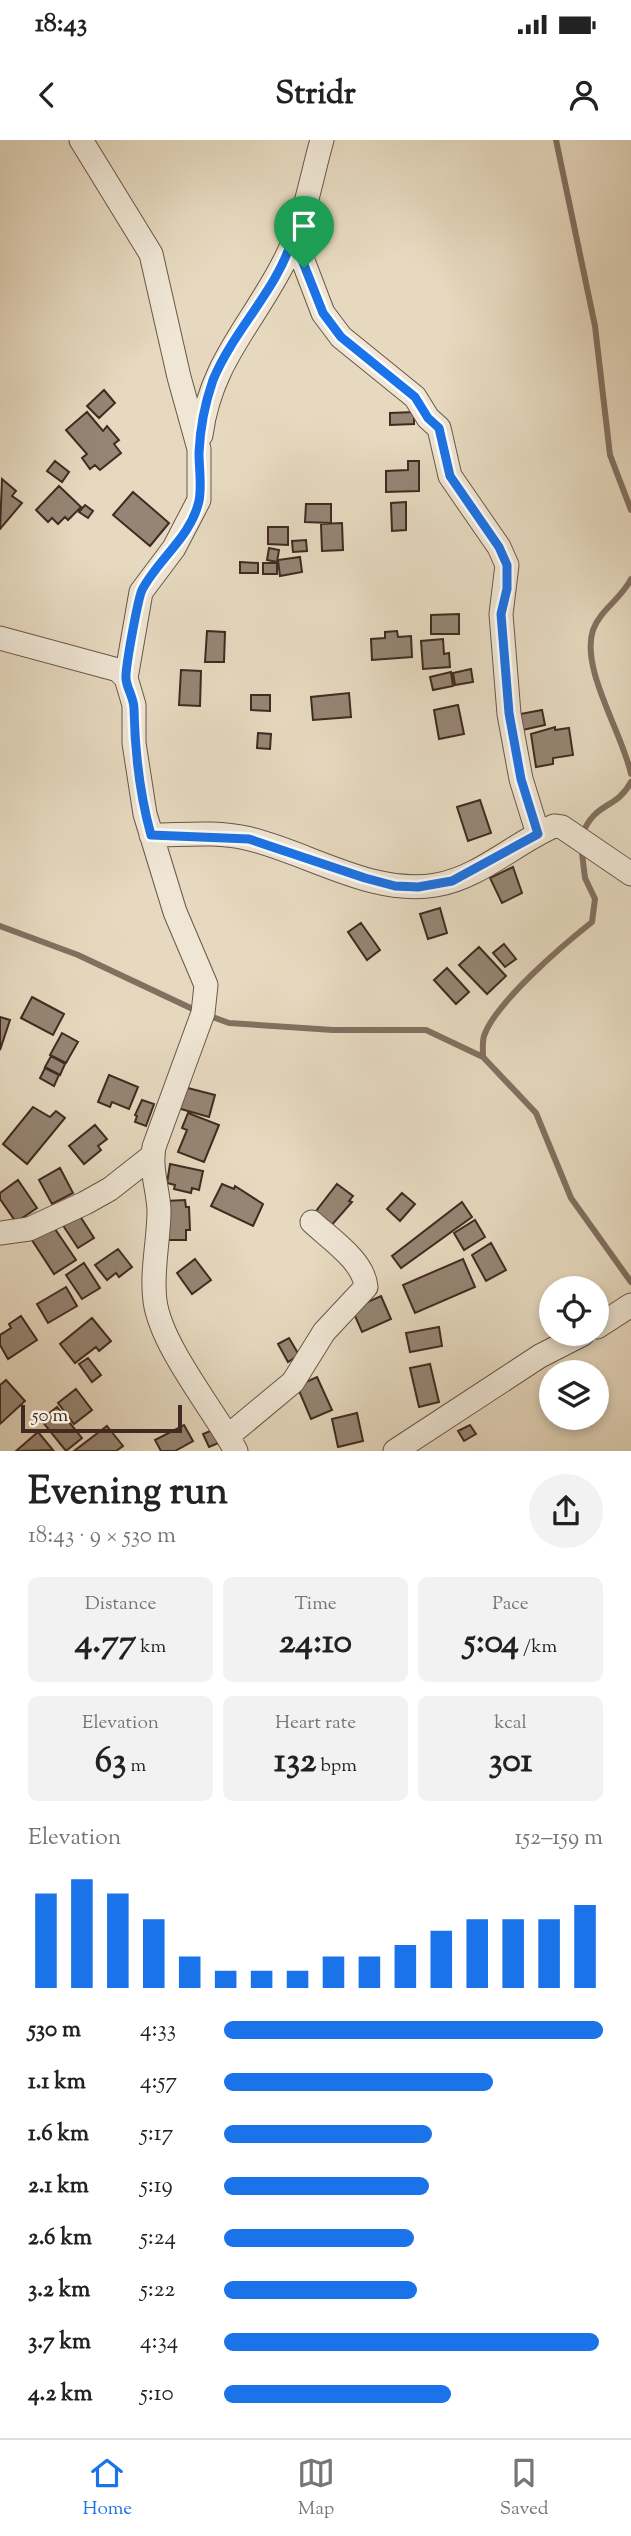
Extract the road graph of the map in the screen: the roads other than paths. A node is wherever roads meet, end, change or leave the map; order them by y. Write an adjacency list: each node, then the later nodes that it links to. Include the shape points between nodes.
1 (81, 140): 4 (street, via 151,254)
2 (322, 140): 3 (street)
3 (293, 237): 4 (street, via 288,256 263,301 214,379); 7 (street, via 323,313 341,337 415,397 439,428 450,476 507,565 501,614 509,713 521,779)
4 (199, 449): 6 (street, via 199,500 174,548 141,592)
5 (3, 642): 6 (street, via 105,664)
6 (126, 678): 8 (street, via 134,705 137,776)
7 (538, 834): 8 (street, via 452,881 418,887 365,878 249,839); 9 (street, via 562,827)
8 (151, 835): 10 (street, via 175,912 201,971 206,999)
9 (631, 874)
10 (152, 1156): 12 (street, via 85,1203 29,1229); 16 (street, via 159,1214 155,1304 174,1349)
11 (312, 1222): 16 (street, via 358,1266 366,1287 324,1332 293,1382)
12 (0, 1233)
13 (631, 1305): 14 (street)
14 (609, 1319)
15 (560, 1346): 17 (street)
16 (232, 1444)
17 (395, 1451)

